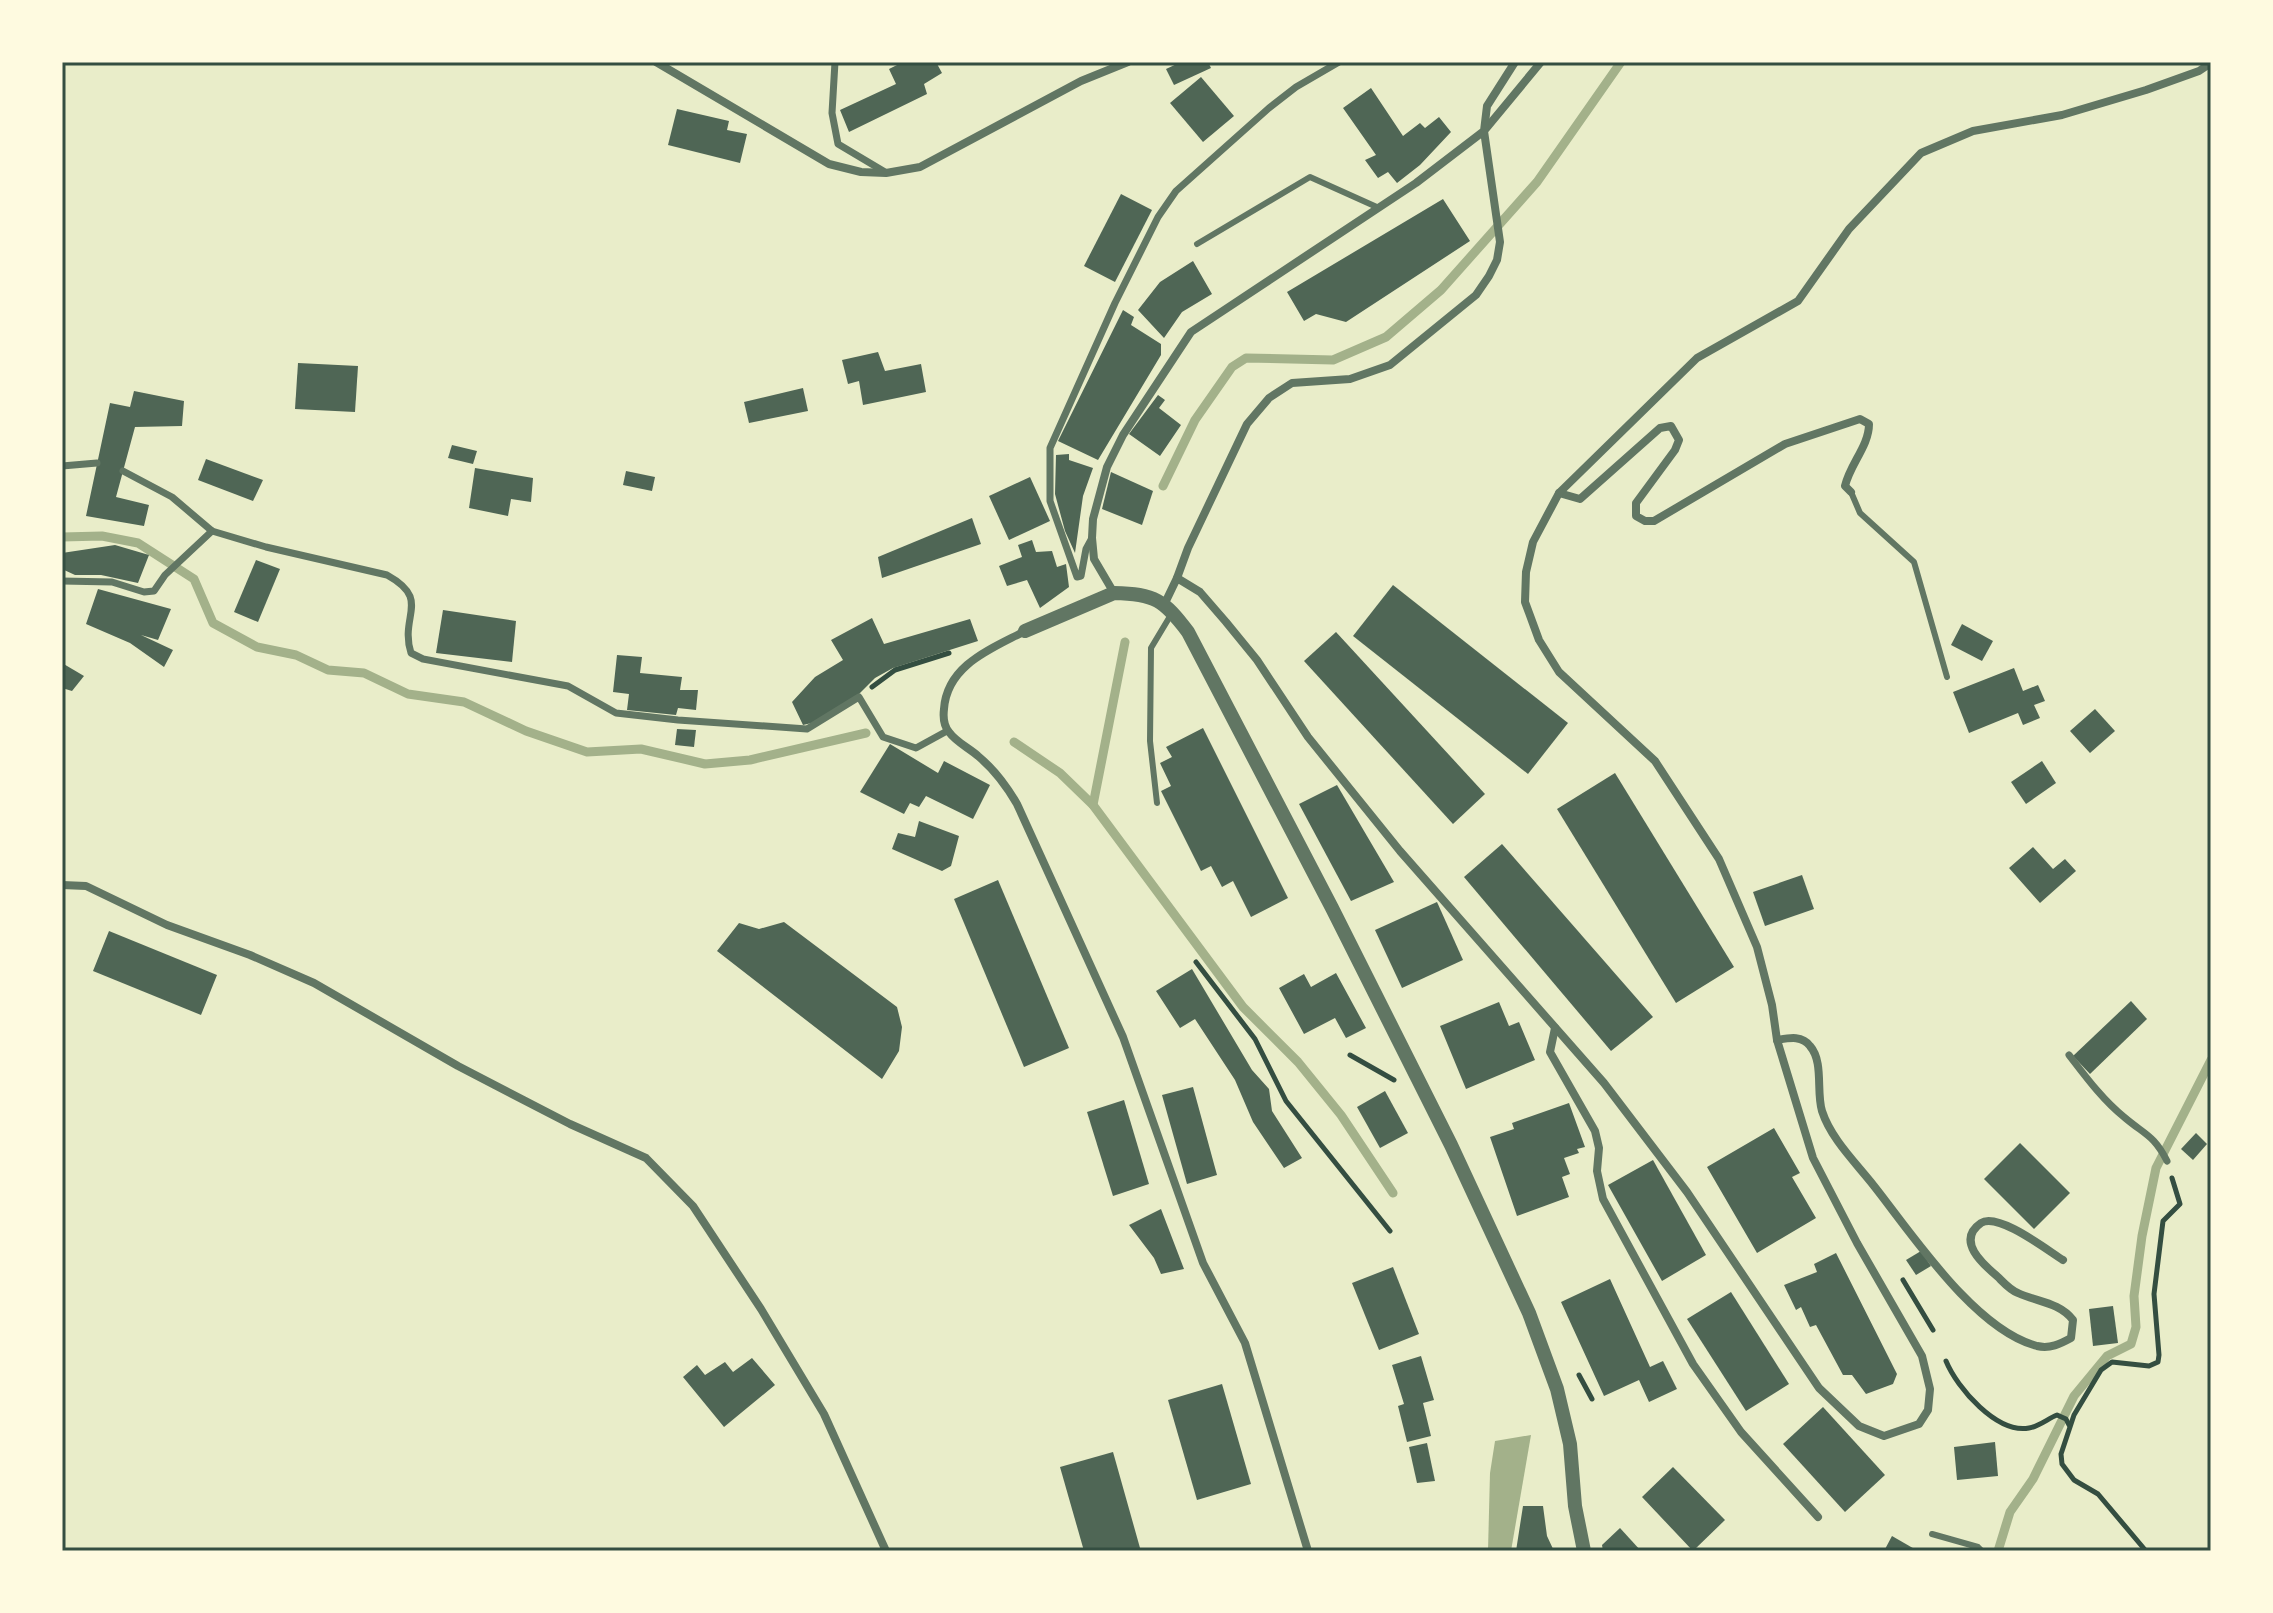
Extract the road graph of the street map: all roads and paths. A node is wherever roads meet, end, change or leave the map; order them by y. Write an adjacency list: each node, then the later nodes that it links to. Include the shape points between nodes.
1 (656, 62): 9 (street, via 829,164)
2 (835, 62): 9 (street, via 832,113 838,144)
3 (1128, 62): 9 (street, via 1081,81 920,167)
4 (1339, 62): 18 (street, via 1269,108 1176,191 1158,217 1050,448 1050,501 1077,577)
5 (1515, 62): 8 (street, via 1487,106)
6 (1541, 62): 8 (street)
7 (2211, 63): 16 (street, via 2146,90 2062,115 1973,131 1921,153 1849,229 1798,301 1697,358)
8 (1484, 131): 10 (street); 19 (street, via 1500,242 1497,260 1476,295 1390,365 1350,379 1292,383 1259,408)
9 (886, 173)
10 (1379, 208): 11 (lane, via 1310,177); 18 (street, via 1191,332 1107,467)
11 (1197, 244)
12 (97, 463): 13 (street)
13 (62, 466)
14 (123, 471): 17 (street, via 172,497)
15 (1851, 492): 16 (street, via 1845,486 1847,477 1869,433 1869,424 1860,419 1785,444 1654,521 1636,516 1636,503 1675,450 1679,440 1671,426 1660,428 1580,499); 25 (lane, via 1860,513 1914,562)
16 (1559, 493): 32 (street, via 1533,542 1526,572 1525,602 1539,640 1559,672 1655,761 1719,859 1757,947)
17 (212, 531): 20 (street, via 154,591 112,582); 26 (street, via 387,575 411,593 406,639 411,653 568,686 616,713 807,729)
18 (1092, 538): 21 (street, via 1094,559)
19 (1177, 578): 22 (street); 31 (street, via 1200,592 1226,622 1308,737 1400,851)
20 (62, 581)
21 (1114, 593): 22 (street); 23 (street)
22 (1169, 607): 28 (lane, via 1151,648 1150,741); 35 (street, via 1201,654)
23 (1025, 631): 24 (street)
24 (992, 648): 26 (path, via 919,660 895,670); 27 (street, via 954,678 945,696)
25 (1947, 677)
26 (859, 697): 27 (street, via 883,737 916,748)
27 (947, 731): 46 (street, via 1005,783 1123,1037 1203,1263 1245,1343)
28 (1157, 803)
29 (62, 885): 45 (street, via 86,886 167,925 314,983 458,1066 646,1158 693,1206 761,1309 824,1414)
30 (1196, 962): 37 (path, via 1255,1039 1286,1101)
31 (1555, 1028): 32 (street, via 1687,1192 1819,1388 1859,1426 1884,1436 1919,1424 1928,1410 1930,1389 1922,1356 1813,1158); 43 (street, via 1550,1052 1595,1131 1603,1199 1693,1364 1741,1432)
32 (1777, 1040): 38 (street, via 1799,1037 1809,1044 1815,1053 1822,1110 1836,1137 1976,1308 2029,1343 2062,1343 2071,1338 2073,1320 2068,1313 2015,1292 1976,1257 1972,1235 1982,1223 2001,1222)
33 (1350, 1055): 35 (path, via 1388,1078)
34 (2069, 1055): 36 (street, via 2095,1090 2159,1145)
35 (1422, 1087): 47 (street, via 1529,1313 1557,1389)
36 (2167, 1161): 42 (path, via 2180,1204 2163,1221 2154,1294 2158,1362 2112,1362 2101,1370)
37 (1390, 1231)
38 (2063, 1260)
39 (1898, 1275): 40 (path, via 1909,1285)
40 (1937, 1339)
41 (1942, 1352): 42 (path, via 1953,1378 1979,1408 2015,1428 2031,1428 2057,1415)
42 (2070, 1426): 49 (path, via 2062,1464 2074,1480 2098,1494)
43 (1818, 1517)
44 (1932, 1534): 48 (lane)
45 (886, 1551)
46 (1308, 1551)
47 (1584, 1551)
48 (1982, 1551)
49 (2146, 1551)

